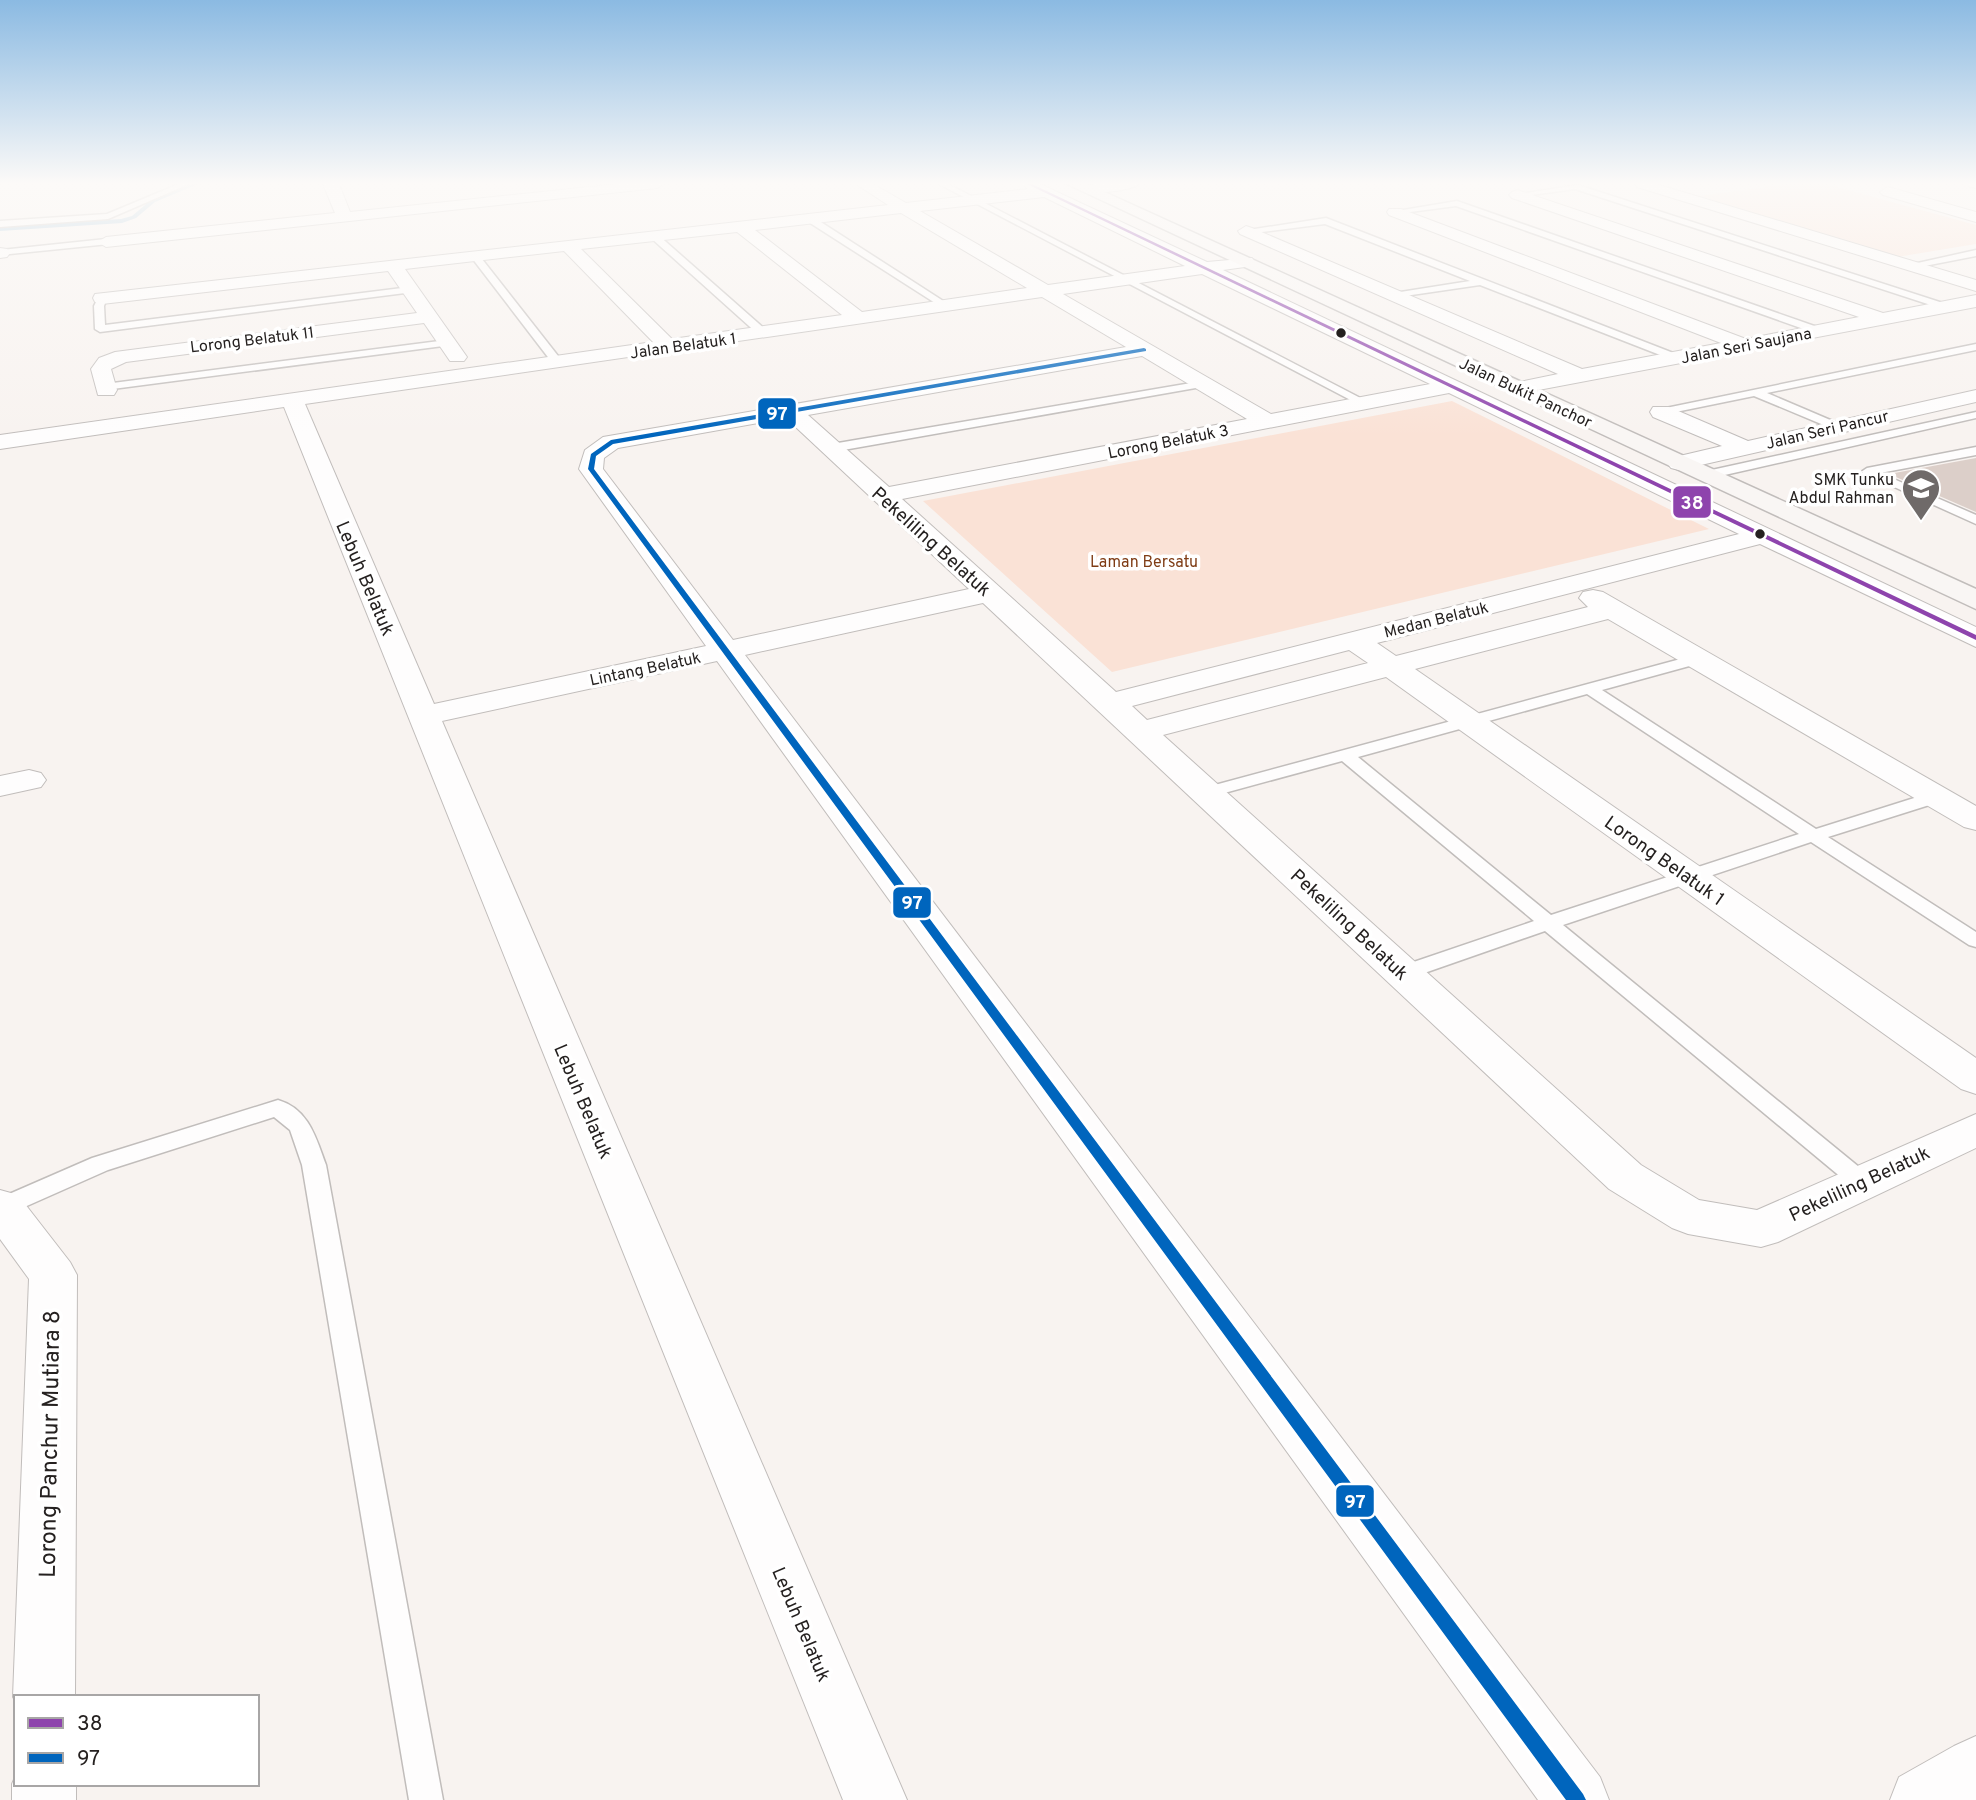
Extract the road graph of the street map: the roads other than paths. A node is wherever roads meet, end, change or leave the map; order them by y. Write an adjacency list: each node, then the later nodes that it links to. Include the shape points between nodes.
1 (367, 268): 25 (street)
2 (395, 268): 22 (street)
3 (484, 268): 40 (lane)
4 (590, 268): 35 (street)
5 (690, 268): 33 (lane)
6 (794, 268): 30 (street)
7 (887, 268): 27 (lane)
8 (1005, 268): 23 (street)
9 (1104, 268): 19 (lane)
10 (1205, 268): 19 (street, Jalan Belatuk 1); 43 (street)
11 (1259, 268): 44 (main road, Jalan Bukit Panchor)
12 (1330, 268): 24 (street)
13 (1445, 268): 20 (lane)
14 (1542, 268): 34 (street)
15 (1641, 268): 32 (lane)
16 (1731, 268): 31 (street)
17 (1828, 268): 28 (lane)
18 (1916, 268): 21 (street)
19 (1127, 280): 23 (street, Jalan Belatuk 1); 49 (lane)
20 (1480, 282): 24 (lane); 39 (lane)
21 (1976, 286)
22 (410, 290): 25 (lane, via 100,328); 29 (street)
23 (1045, 292): 27 (street, Jalan Belatuk 1); 38 (street)
24 (1394, 296): 41 (street)
25 (102, 298)
26 (1976, 301): 28 (street, Jalan Seri Saujana)
27 (946, 306): 30 (street, Jalan Belatuk 1)
28 (1946, 306): 31 (street, Jalan Seri Saujana)
29 (428, 317): 37 (street); 45 (street, Lorong Belatuk 11, via 122,356 101,369)
30 (859, 319): 33 (street, Jalan Belatuk 1)
31 (1881, 319): 32 (street, Jalan Seri Saujana)
32 (1819, 331): 34 (street, Jalan Seri Saujana)
33 (763, 333): 35 (street, Jalan Belatuk 1)
34 (1744, 345): 39 (street, Jalan Seri Saujana)
35 (669, 347): 40 (street, Jalan Belatuk 1)
36 (1976, 347): 46 (lane)
37 (452, 350): 45 (lane)
38 (1144, 350): 42 (street); 50 (street)
39 (1677, 358): 41 (street, Jalan Seri Saujana)
40 (558, 363): 48 (street, Jalan Belatuk 1)
41 (1580, 376): 44 (street, Jalan Seri Saujana)
42 (1203, 384): 53 (street); 57 (lane)
43 (1453, 387): 49 (street, Lorong Belatuk 3); 63 (street)
44 (1517, 388): 59 (main road, Jalan Bukit Panchor)
45 (105, 389)
46 (1755, 392): 51 (lane); 54 (lane)
47 (1976, 396): 54 (street, Jalan Seri Pancur)
48 (293, 402): 55 (street, Jalan Belatuk 1); 75 (street, Lebuh Belatuk)
49 (1364, 404): 53 (street, Lorong Belatuk 3)
50 (791, 411): 57 (street, Pekeliling Belatuk); 70 (street, via 611,442 593,455 591,469)
51 (1661, 412): 56 (street)
52 (1976, 415): 60 (lane)
53 (1268, 422): 61 (street, Lorong Belatuk 3)
54 (1839, 427): 56 (street, Jalan Seri Pancur)
55 (0, 442)
56 (1745, 448): 59 (street, Jalan Seri Pancur)
57 (832, 449): 61 (street, Pekeliling Belatuk)
58 (1976, 451): 62 (lane, via 1867,472)
59 (1679, 463): 60 (main road, Jalan Bukit Panchor)
60 (1707, 475): 66 (main road, Jalan Bukit Panchor)
61 (883, 496): 65 (street, Pekeliling Belatuk)
62 (1976, 520)
63 (1763, 536): 64 (street, Medan Belatuk); 68 (street)
64 (1571, 585): 67 (street); 69 (street, Medan Belatuk)
65 (989, 593): 70 (street, Lintang Belatuk); 74 (street, Pekeliling Belatuk)
66 (1976, 600)
67 (1613, 609): 71 (street); 72 (street, Medan Belatuk)
68 (1976, 638)
69 (1354, 640): 72 (street, Lorong Belatuk 1); 74 (street, Medan Belatuk)
70 (726, 650): 75 (street, Lintang Belatuk); 95 (street)
71 (1699, 659): 73 (lane); 80 (street)
72 (1392, 666): 76 (street, Lorong Belatuk 1); 77 (street, Medan Belatuk)
73 (1589, 689): 76 (lane); 82 (lane)
74 (1108, 703): 77 (street, Pekeliling Belatuk)
75 (424, 716): 94 (street, Lebuh Belatuk)
76 (1469, 722): 78 (lane); 83 (street, Lorong Belatuk 1)
77 (1140, 731): 79 (street, Pekeliling Belatuk)
78 (1345, 755): 79 (lane); 84 (lane)
79 (1206, 793): 86 (street, Pekeliling Belatuk)
80 (1936, 797): 81 (street); 82 (lane)
81 (1976, 820)
82 (1815, 836): 83 (lane); 85 (lane)
83 (1687, 875): 84 (lane); 87 (street, Lorong Belatuk 1)
84 (1550, 923): 86 (lane); 89 (lane)
85 (1976, 941)
86 (1403, 973): 89 (street, Pekeliling Belatuk, via 1625,1177 1688,1216 1761,1229)
87 (1976, 1079)
88 (1976, 1130): 89 (street, Pekeliling Belatuk)
89 (1862, 1182)
90 (1, 1208): 91 (street, Lorong Panchur Mutiara 8, via 53,1275); 93 (lane, via 100,1164 278,1108 300,1126 314,1165)
91 (44, 1695)
92 (1976, 1769): 96 (street)
93 (426, 1800)
94 (875, 1800)
95 (1577, 1800)
96 (1922, 1800)

